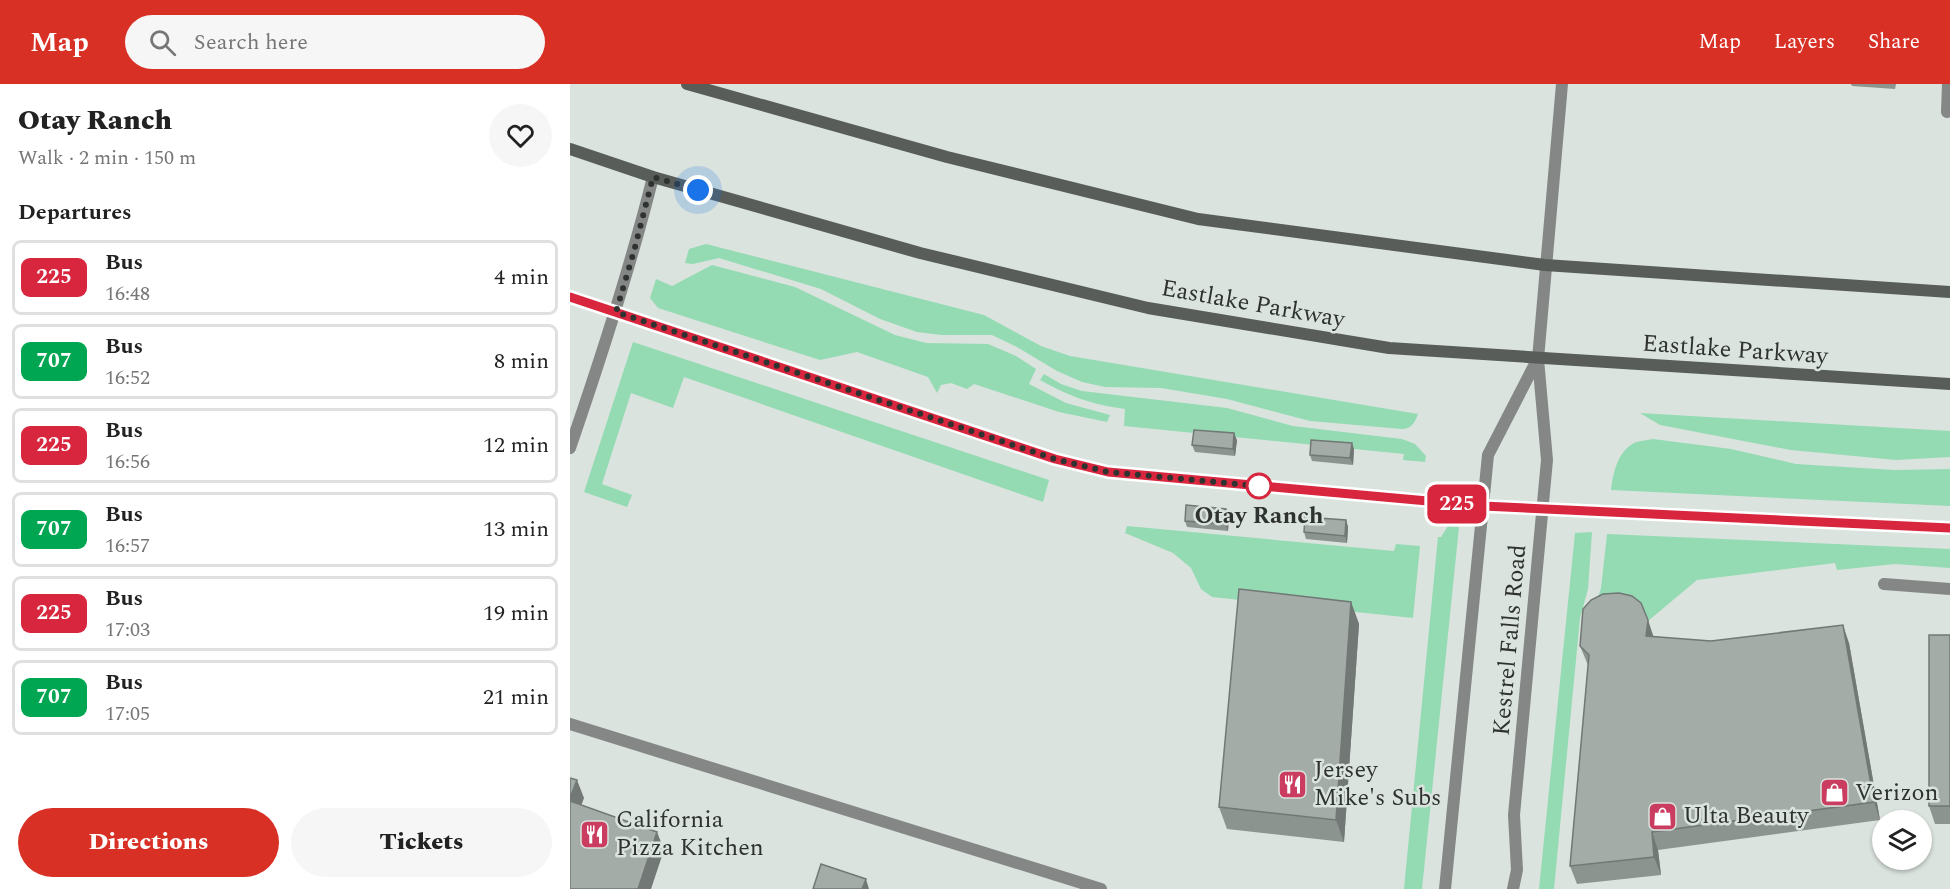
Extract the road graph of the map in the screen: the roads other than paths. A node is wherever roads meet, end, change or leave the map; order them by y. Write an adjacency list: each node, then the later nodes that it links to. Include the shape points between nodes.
1 (687, 84): 7 (main road, via 947,157 1198,219)
2 (1562, 84): 7 (street, Kestrel Falls Road)
3 (1948, 84): 4 (street)
4 (1947, 112)
5 (570, 149): 6 (main road, Eastlake Parkway)
6 (653, 177): 10 (street); 11 (main road, Eastlake Parkway, via 920,253 1148,308 1389,348)
7 (1545, 265): 8 (main road); 11 (street, Kestrel Falls Road)
8 (1950, 292)
9 (570, 297): 10 (street)
10 (616, 312): 13 (street); 14 (street, via 1044,455 1108,472)
11 (1538, 359): 12 (main road, Eastlake Parkway); 14 (street, Kestrel Falls Road, via 1488,455); 15 (street, Kestrel Falls Road, via 1547,460)
12 (1950, 384)
13 (570, 448)
14 (1483, 506): 15 (street); 21 (street, Kestrel Falls Road)
15 (1543, 509): 16 (street); 22 (street, Kestrel Falls Road, via 1514,815 1517,870)
16 (1950, 528)
17 (1884, 584): 18 (street)
18 (1950, 589)
19 (570, 724): 20 (street)
20 (1101, 889)
21 (1445, 889)
22 (1513, 889)

